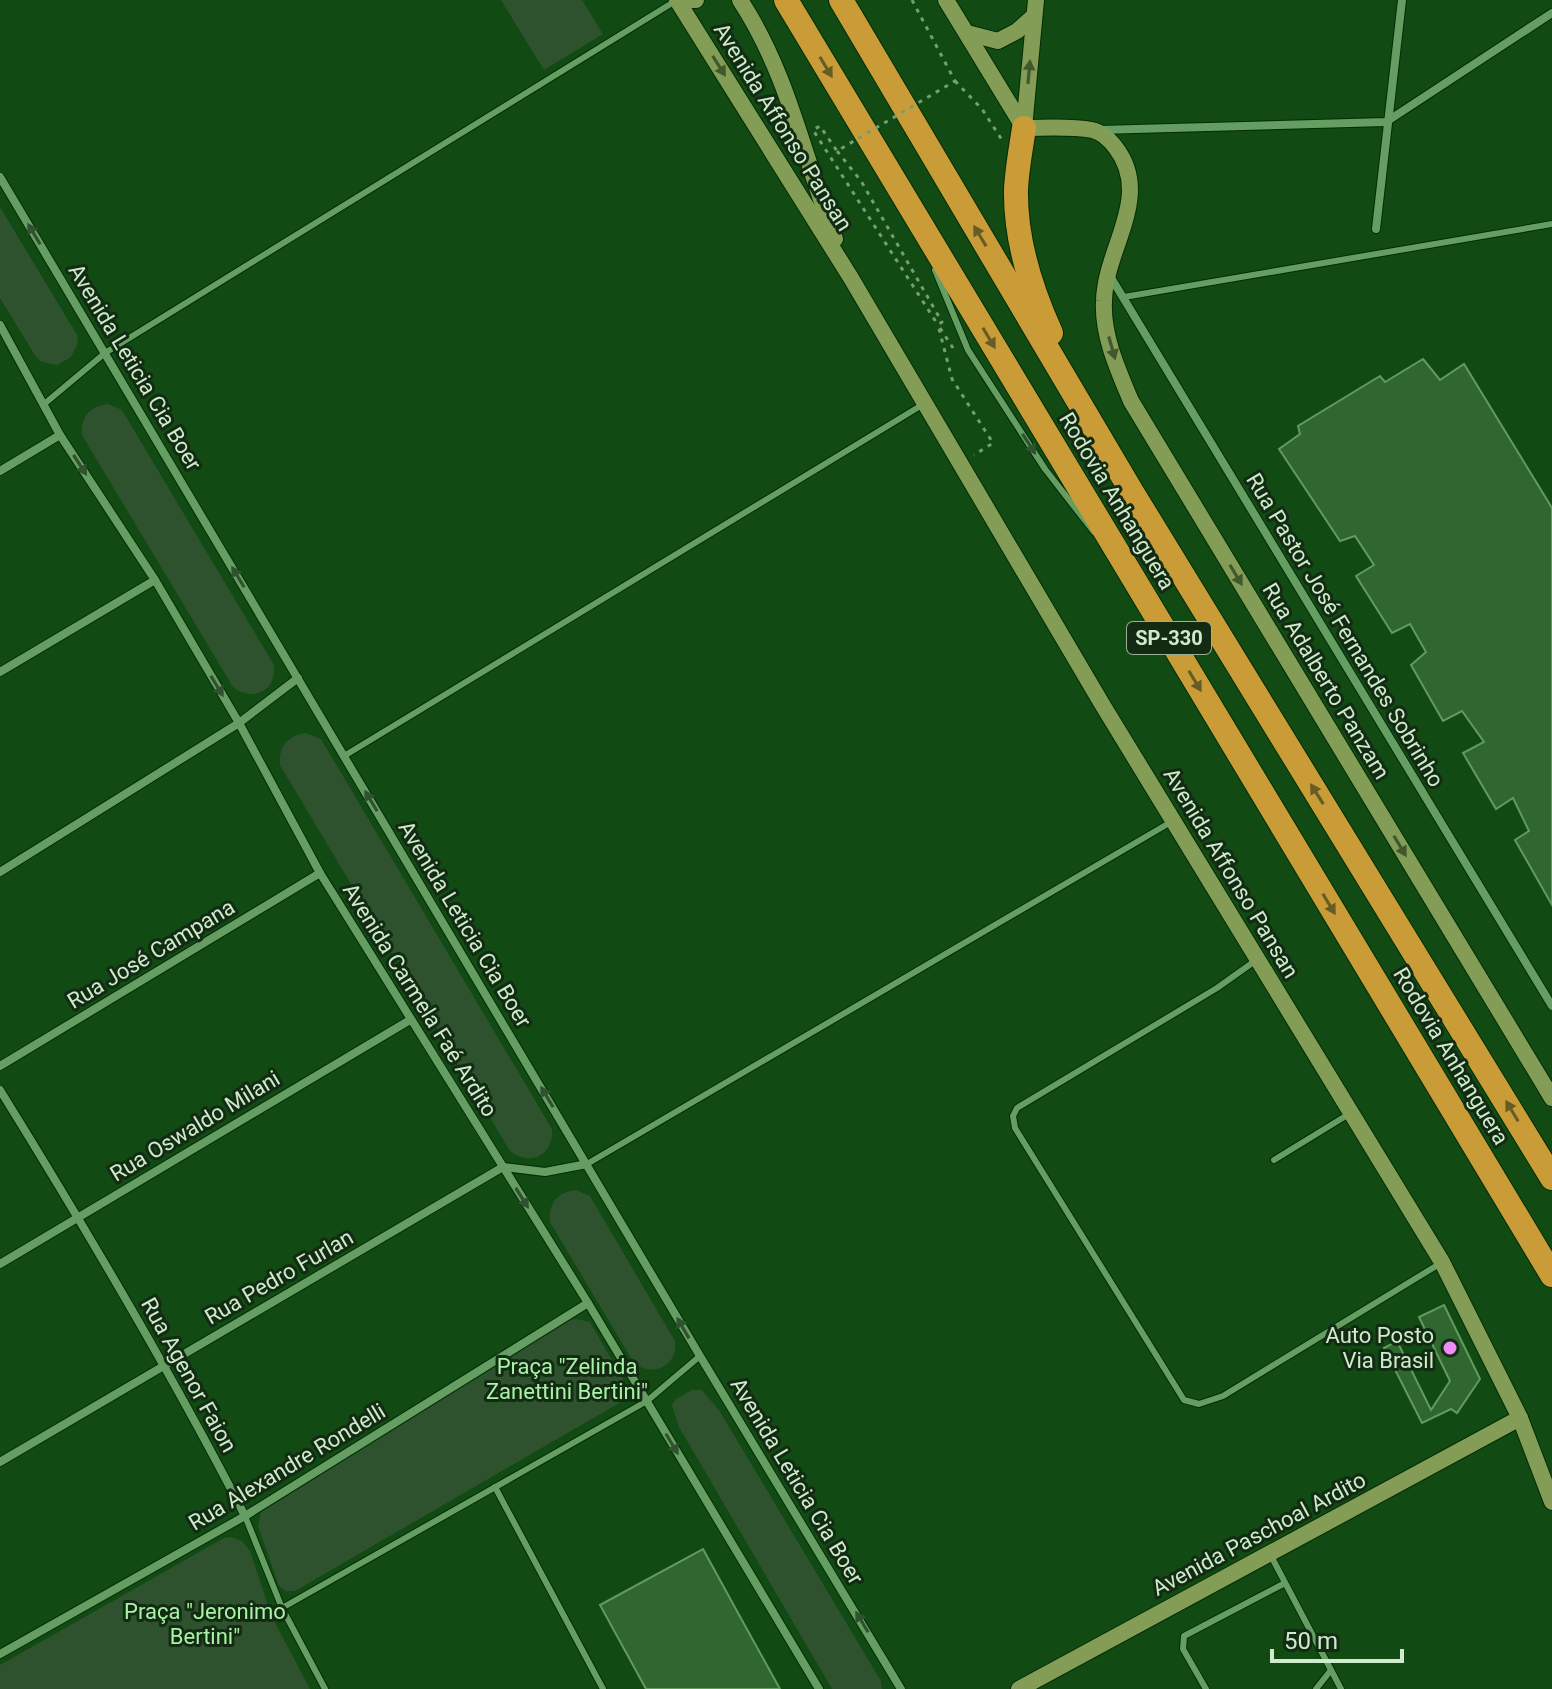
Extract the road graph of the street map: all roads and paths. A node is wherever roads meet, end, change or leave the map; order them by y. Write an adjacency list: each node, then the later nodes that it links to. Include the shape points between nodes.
1 (678, 0): 2 (main road); 24 (main road, Avenida Affonso Pansan, one-way to 24); 29 (lane)
2 (696, 0)
3 (740, 0): 24 (main road, Avenida Affonso Pansan, via 781,75 815,186)
4 (786, 0): 58 (highway, Rodovia Anhanguera / SP-330, one-way to 58)
5 (841, 0): 12 (highway, Rodovia Anhanguera / SP-330)
6 (848, 0): 12 (lane)
7 (912, 0): 14 (path, bridge)
8 (946, 0): 13 (main road)
9 (1402, 0): 16 (street)
10 (1035, 8): 13 (main road, via 1017,31 998,41); 17 (main road, one-way to 10)
11 (1552, 13): 16 (street)
12 (859, 30): 35 (highway, Rodovia Anhanguera / SP-330, one-way to 12)
13 (967, 33): 17 (main road)
14 (955, 81): 15 (path); 19 (path, bridge)
15 (982, 109)
16 (1386, 122): 18 (street); 22 (street)
17 (1024, 128): 18 (main road); 35 (highway, via 1016,189 1028,271 1049,329)
18 (1094, 130): 23 (main road, Rua Adalberto Panzam, via 1121,154 1130,189 1130,208)
19 (837, 151): 27 (path, via 861,181 942,322); 27 (path, bridge, via 820,126 813,130)
20 (0, 177): 29 (street, Avenida Leticia Cia Boer, one-way to 20)
21 (1552, 224): 25 (lane)
22 (1376, 229)
23 (1108, 271): 25 (street, Rua Pastor José Fernandes Sobrinho); 49 (main road, Rua Adalberto Panzam, one-way to 49, via 1103,302 1108,336 1131,401)
24 (851, 278): 30 (main road, Avenida Affonso Pansan)
25 (1124, 297): 45 (street, Rua Pastor José Fernandes Sobrinho)
26 (0, 325): 31 (street, Avenida Carmela Faé Ardito)
27 (938, 325): 28 (path); 33 (path, via 952,379 993,443)
28 (955, 352)
29 (105, 353): 31 (lane); 38 (street, Avenida Leticia Cia Boer, one-way to 29)
30 (925, 403): 33 (main road, Avenida Affonso Pansan); 40 (lane)
31 (43, 405): 32 (street, Avenida Carmela Faé Ardito)
32 (60, 435): 34 (street); 36 (street, Avenida Carmela Faé Ardito, one-way to 36)
33 (961, 464): 41 (main road, Avenida Affonso Pansan)
34 (0, 471)
35 (1132, 492): 54 (highway, Rodovia Anhanguera / SP-330, one-way to 35)
36 (155, 580): 37 (street); 39 (street, Avenida Carmela Faé Ardito, one-way to 39)
37 (0, 672)
38 (298, 678): 39 (street); 40 (street, Avenida Leticia Cia Boer)
39 (239, 723): 42 (street); 43 (street, Avenida Carmela Faé Ardito)
40 (344, 756): 52 (street, Avenida Leticia Cia Boer, one-way to 40)
41 (1174, 820): 44 (main road, Avenida Affonso Pansan); 52 (lane)
42 (0, 872)
43 (320, 873): 46 (street, Avenida Carmela Faé Ardito); 47 (street, Rua José Campana)
44 (1258, 959): 50 (main road, Avenida Affonso Pansan); 56 (lane, via 1017,1108 1015,1128 1184,1400 1199,1404 1223,1396)
45 (1552, 1006)
46 (410, 1020): 53 (street, Avenida Carmela Faé Ardito); 55 (street, Rua Oswaldo Milani)
47 (0, 1066)
48 (0, 1090): 55 (street, Rua Agenor Faion)
49 (1552, 1098)
50 (1351, 1113): 51 (lane); 56 (main road, Avenida Affonso Pansan)
51 (1274, 1160)
52 (587, 1164): 53 (street, via 545,1172); 60 (street, Avenida Leticia Cia Boer, one-way to 52)
53 (503, 1167): 59 (street, Avenida Carmela Faé Ardito, one-way to 59); 61 (street, Rua Pedro Furlan)
54 (1552, 1178)
55 (78, 1217): 57 (street, Rua Oswaldo Milani); 61 (street, Rua Agenor Faion)
56 (1442, 1262): 63 (main road, Avenida Affonso Pansan)
57 (0, 1264)
58 (1552, 1275)
59 (588, 1303): 62 (street, Avenida Carmela Faé Ardito); 67 (street, Rua Alexandre Rondelli)
60 (700, 1356): 62 (lane); 76 (street, Avenida Leticia Cia Boer, one-way to 60)
61 (164, 1364): 64 (street, Rua Pedro Furlan); 67 (street, Rua Agenor Faion)
62 (647, 1401): 65 (lane); 75 (street, Avenida Carmela Faé Ardito, one-way to 75)
63 (1520, 1418): 66 (main road, Avenida Affonso Pansan); 68 (main road, Avenida Paschoal Ardito)
64 (0, 1462)
65 (495, 1487): 70 (lane); 74 (lane)
66 (1552, 1502)
67 (245, 1516): 70 (lane, Rua Agenor Faion); 71 (street, Rua Alexandre Rondelli)
68 (1270, 1553): 69 (lane); 77 (main road, Avenida Paschoal Ardito)
69 (1285, 1583): 72 (lane); 78 (lane, via 1184,1636 1183,1649)
70 (282, 1608): 73 (lane, Rua Agenor Faion)
71 (0, 1654)
72 (1331, 1670): 79 (lane); 80 (lane)
73 (325, 1689)
74 (603, 1689)
75 (819, 1689)
76 (901, 1689)
77 (1019, 1689)
78 (1206, 1689)
79 (1316, 1689)
80 (1341, 1689)

